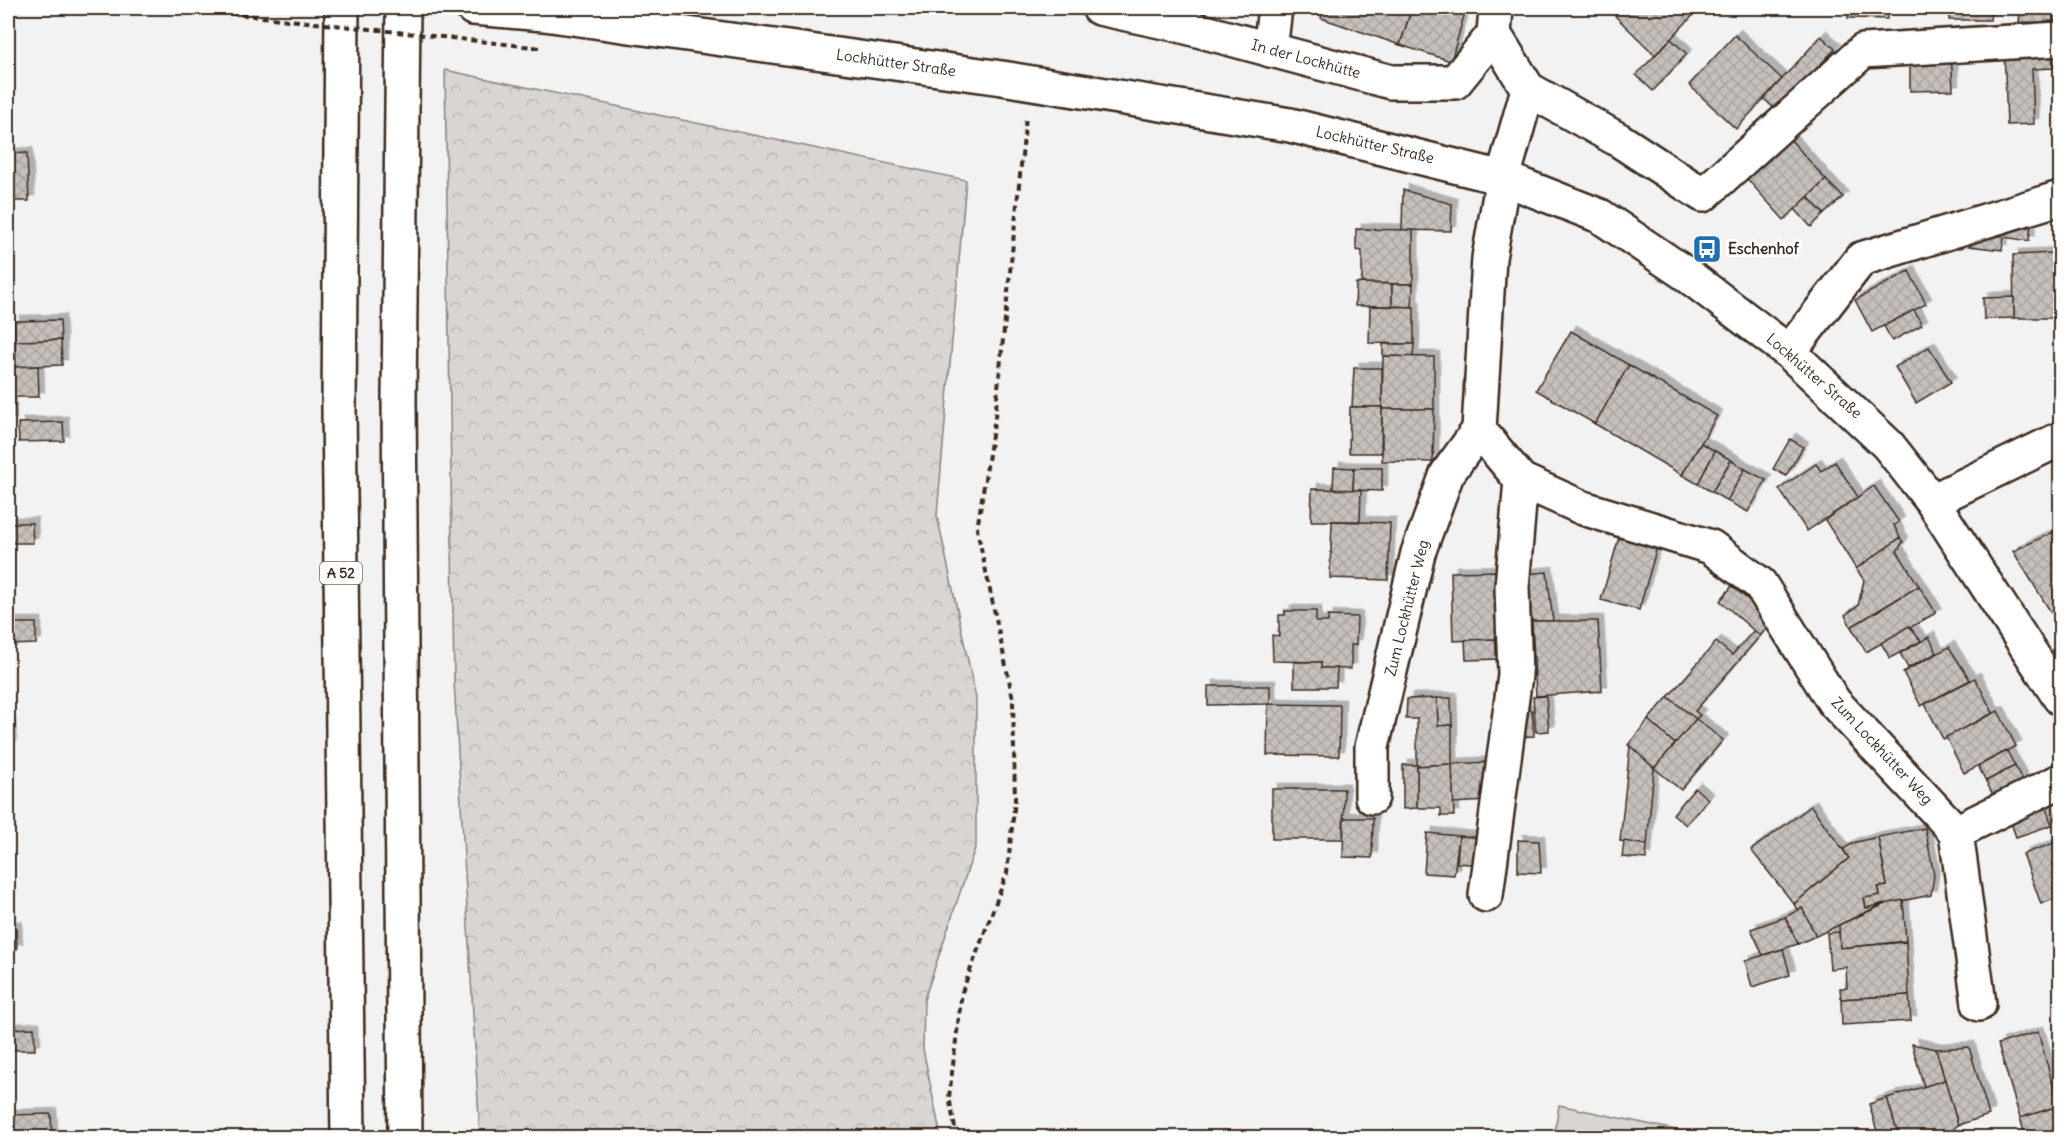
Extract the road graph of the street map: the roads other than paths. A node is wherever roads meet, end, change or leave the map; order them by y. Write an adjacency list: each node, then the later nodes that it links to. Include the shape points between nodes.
1 (342, 8): 24 (main road, A 52, via 339,407)
2 (403, 8): 25 (main road, via 399,411)
3 (473, 8): 11 (main road, Lockhütter Straße, via 1002,78 1290,125)
4 (1099, 8): 6 (main road, In der Lockhütte)
5 (1275, 8): 9 (main road)
6 (1180, 16): 9 (main road, In der Lockhütte)
7 (1495, 21): 9 (main road, In der Lockhütte, via 1455,82 1391,82); 10 (main road, In der Lockhütte)
8 (2061, 39): 10 (main road, via 1863,51 1703,195 1619,140)
9 (1270, 50)
10 (1528, 89): 11 (main road)
11 (1503, 178): 13 (main road, Lockhütter Straße, via 1600,216); 14 (main road, via 1489,258)
12 (2061, 198): 13 (main road, via 1861,259)
13 (1790, 352): 17 (main road, Lockhütter Straße, via 1888,445)
14 (1479, 430): 16 (main road, Zum Lockhütter Weg); 20 (main road, Zum Lockhütter Weg, via 1447,474 1418,553 1372,747)
15 (2061, 439): 17 (main road)
16 (1521, 480): 21 (main road, Zum Lockhütter Weg, via 1583,508 1711,547 1760,584 1834,702); 22 (main road, via 1512,587 1515,675)
17 (1932, 501): 18 (main road, Lockhütter Straße)
18 (2061, 698)
19 (2061, 781): 21 (main road)
20 (1372, 797)
21 (1956, 831): 23 (main road)
22 (1486, 895)
23 (1979, 1005)
24 (348, 1137)
25 (405, 1137)

